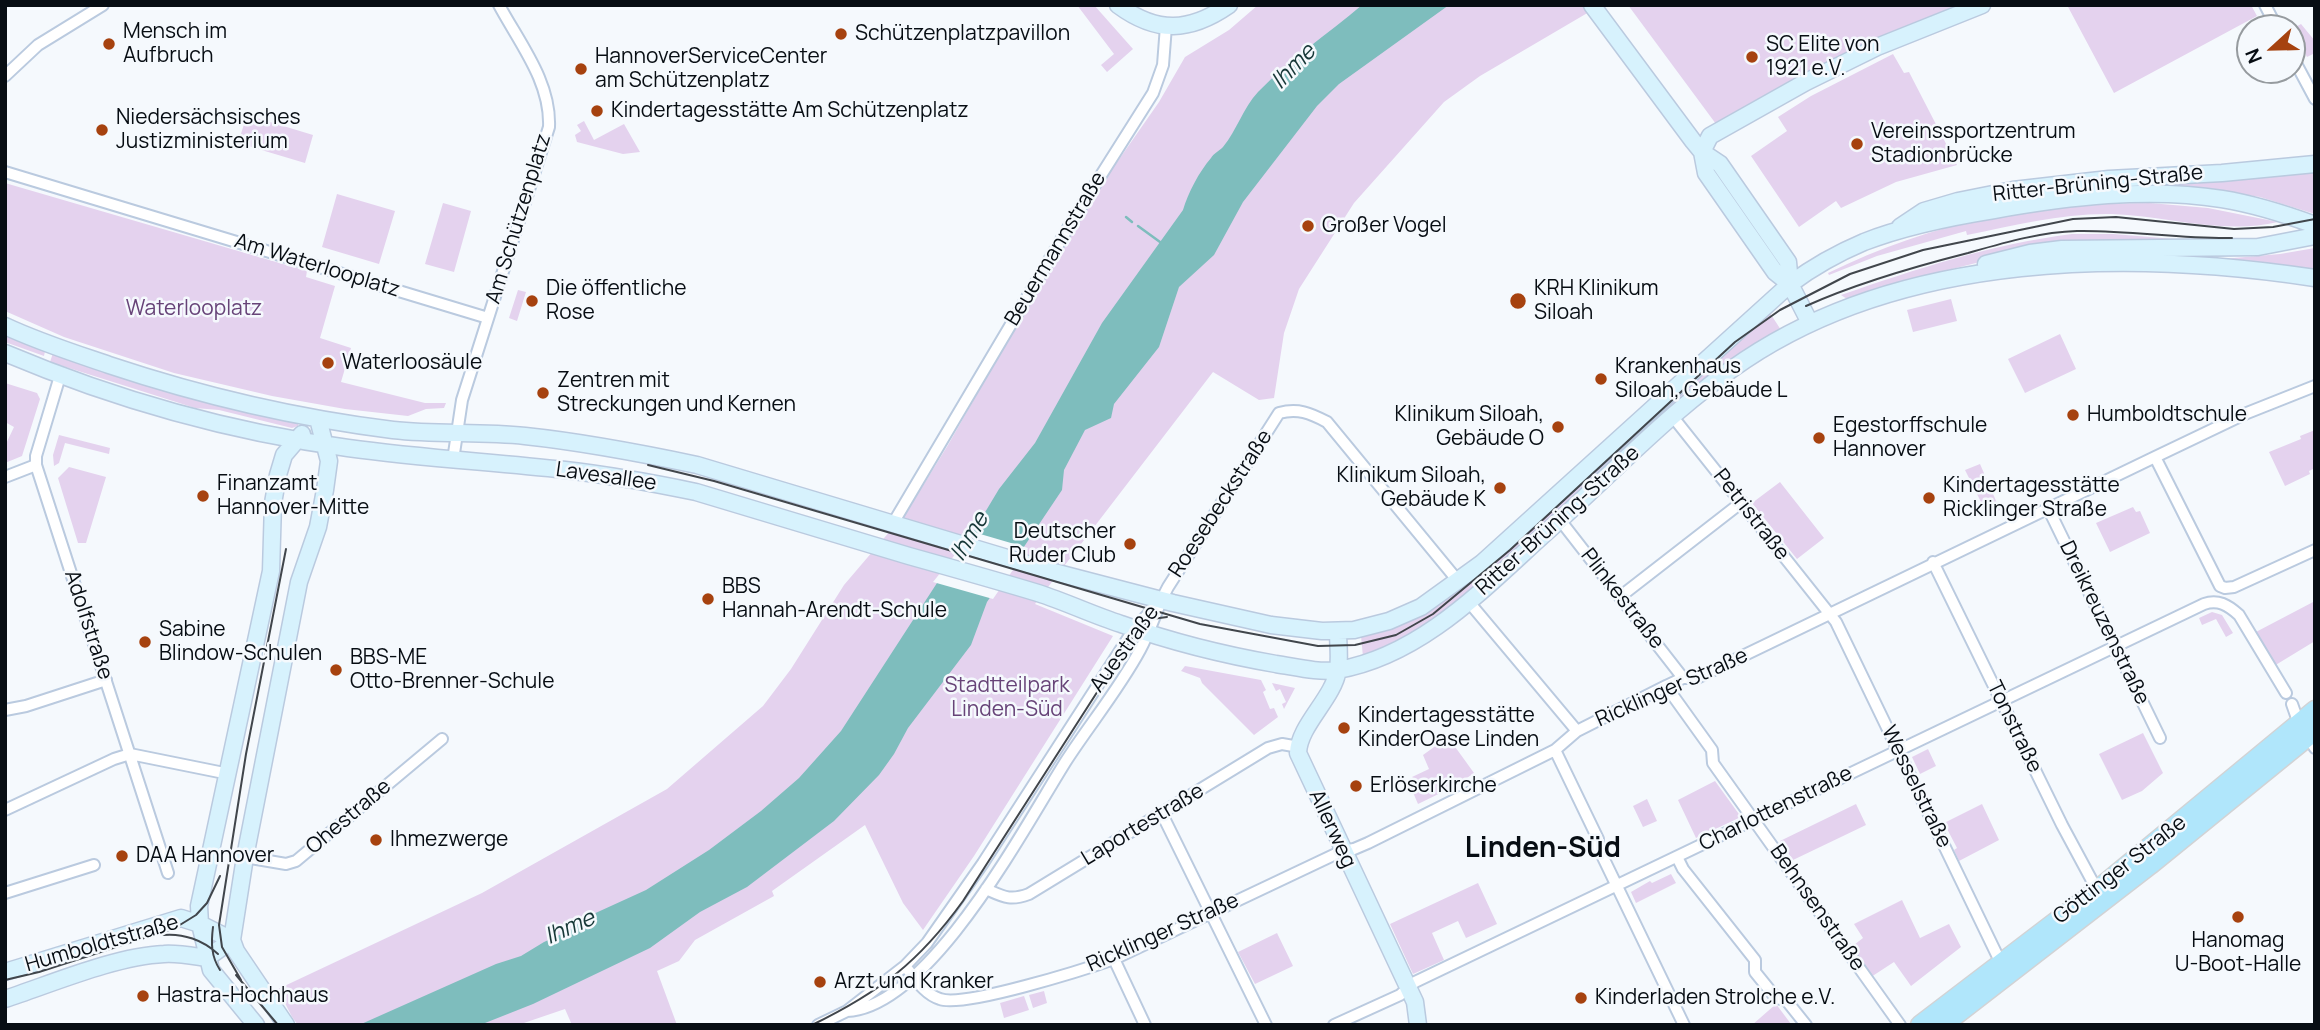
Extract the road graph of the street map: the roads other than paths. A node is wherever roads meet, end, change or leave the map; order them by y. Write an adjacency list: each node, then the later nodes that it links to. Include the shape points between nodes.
1 (499, 5): 20 (street, Am Schützenplatz, via 544,87 550,109 544,145)
2 (1118, 5): 7 (main road, via 1141,20)
3 (1229, 5): 7 (main road, via 1192,24)
4 (1592, 5): 11 (main road)
5 (1982, 5): 11 (main road, via 1877,47 1806,82 1710,136)
6 (100, 6): 8 (street, via 38,45)
7 (1166, 26): 39 (street, Beuermannstraße, via 1163,65 1153,93)
8 (5, 76)
9 (2306, 82): 10 (street)
10 (2315, 99)
11 (1702, 152): 19 (main road, via 1706,173 1775,272)
12 (2315, 164): 15 (main road, Ritter-Brüning-Straße, via 2013,190 1924,211)
13 (5, 172): 20 (street, Am Waterlooplatz)
14 (2315, 225): 15 (main road, Ritter-Brüning-Straße, via 2223,199 2133,194 2044,201)
15 (1889, 234): 19 (main road, Ritter-Brüning-Straße, via 1845,250)
16 (2315, 236): 17 (main road, Ritter-Brüning-Straße, via 2258,247 2045,251 1980,265)
17 (1959, 276): 18 (main road, Ritter-Brüning-Straße, via 2071,265 2158,263 2241,267); 21 (main road, Ritter-Brüning-Straße, via 1874,298)
18 (2315, 278)
19 (1790, 284): 21 (main road); 42 (main road, Ritter-Brüning-Straße)
20 (488, 318): 29 (street)
21 (1810, 324): 27 (main road, Ritter-Brüning-Straße, via 1734,368)
22 (5, 326): 23 (main road, Lavesallee)
23 (53, 346): 25 (main road); 28 (main road, Lavesallee, via 168,385)
24 (5, 353): 25 (main road, Lavesallee)
25 (53, 373): 30 (main road, Lavesallee, via 191,417); 34 (street)
26 (2315, 386): 32 (street, Ricklinger Straße)
27 (1673, 417): 36 (street, Petristraße); 38 (main road, Ritter-Brüning-Straße)
28 (318, 419): 29 (main road, Lavesallee); 30 (main road); 31 (main road)
29 (456, 434): 33 (street); 39 (main road, Lavesallee, via 525,436 697,465)
30 (297, 439): 31 (main road, Lavesallee); 67 (main road, via 284,455 278,475 271,571)
31 (326, 444): 33 (main road, Lavesallee); 72 (main road, via 329,461 323,503 299,582)
32 (2155, 457): 37 (street, Ricklinger Straße); 40 (street, via 2217,582 2225,588)
33 (453, 460): 47 (main road, Lavesallee, via 564,470 696,492 1041,594)
34 (36, 465): 35 (street); 52 (street, Adolfstraße)
35 (5, 477)
36 (1742, 502): 43 (street); 46 (street, Petristraße)
37 (2048, 508): 41 (street, Ricklinger Straße); 49 (street, Dreikreuzenstraße)
38 (1560, 520): 43 (street, Plinkestraße); 45 (main road, Ritter-Brüning-Straße)
39 (892, 524): 44 (main road, Lavesallee)
40 (2315, 550)
41 (1933, 562): 46 (street, Ricklinger Straße); 55 (street, Tonstraße)
42 (1458, 581): 44 (street, Roesebeckstraße, via 1327,422 1291,410 1279,413); 48 (main road, Ritter-Brüning-Straße, via 1403,615)
43 (1621, 596): 51 (street, Plinkestraße)
44 (1161, 600): 47 (street, Auestraße); 48 (main road, Ritter-Brüning-Straße, via 1271,625)
45 (1468, 601): 50 (main road, Ritter-Brüning-Straße, via 1403,648); 59 (street)
46 (1828, 614): 51 (street, Ricklinger Straße, via 1697,678); 65 (street, Wesselstraße)
47 (1141, 631): 50 (main road, Ritter-Brüning-Straße, via 1260,661); 77 (street, Auestraße, via 1141,649); 86 (street, Auestraße, via 971,881)
48 (1338, 631): 50 (main road)
49 (2116, 648): 54 (street, Charlottenstraße, via 2204,604 2220,602 2238,615); 55 (street, Charlottenstraße); 61 (street, Dreikreuzenstraße)
50 (1338, 670): 63 (main road)
51 (1683, 678): 53 (street, Ricklinger Straße)
52 (106, 680): 57 (street); 66 (street, Adolfstraße)
53 (1666, 686): 59 (street, Ricklinger Straße); 70 (street, Behnsenstraße)
54 (2286, 693)
55 (2002, 702): 65 (street, Charlottenstraße); 78 (street, Tonstraße)
56 (2292, 704): 60 (street)
57 (5, 710)
58 (2315, 710): 60 (main road, Göttinger Straße)
59 (1577, 731): 64 (street, Ricklinger Straße)
60 (2309, 735): 78 (main road, Göttinger Straße); 103 (main road, Göttinger Straße)
61 (2160, 738)
62 (442, 739): 72 (street, Ohestraße, via 296,861 286,864)
63 (1298, 747): 69 (street, Laportestraße, via 1282,744 1268,748); 71 (main road, Allerweg)
64 (1555, 750): 71 (street, Ricklinger Straße); 76 (street)
65 (1898, 750): 70 (street, Charlottenstraße); 85 (street, Wesselstraße)
66 (130, 754): 67 (street); 68 (street); 75 (street, Adolfstraße)
67 (229, 774): 81 (main road, via 199,906)
68 (5, 810)
69 (1162, 814): 77 (street, Laportestraße, via 1029,894 1005,898); 80 (street)
70 (1755, 821): 73 (street, Charlottenstraße); 101 (street, Behnsenstraße)
71 (1342, 851): 80 (street, Ricklinger Straße); 89 (main road, Allerweg)
72 (245, 857): 82 (main road)
73 (1677, 857): 76 (street, Charlottenstraße); 100 (street, via 1755,960 1755,972)
74 (94, 864): 79 (street)
75 (168, 873)
76 (1618, 886): 89 (street, Charlottenstraße); 99 (street)
77 (986, 889): 88 (street, Auestraße)
78 (2097, 890): 85 (main road, Göttinger Straße)
79 (5, 893)
80 (1212, 912): 84 (street, Ricklinger Straße); 96 (street)
81 (200, 923): 82 (main road); 83 (main road); 87 (main road, Humboldtstraße, via 172,919)
82 (232, 940): 83 (main road); 93 (main road)
83 (207, 958): 90 (main road, Humboldtstraße, via 147,956); 92 (main road, via 216,977)
84 (1114, 959): 88 (street, Ricklinger Straße, via 955,1001 933,996); 95 (street)
85 (2002, 961): 102 (main road, Göttinger Straße)
86 (905, 966): 88 (street, Ricklinger Straße); 91 (street)
87 (5, 972)
88 (914, 977): 91 (street, via 865,1009)
89 (1408, 987): 97 (street, Charlottenstraße); 98 (main road, Allerweg)
90 (5, 999)
91 (847, 1011): 94 (street)
92 (253, 1022)
93 (286, 1025)
94 (818, 1025)
95 (1145, 1025)
96 (1266, 1025)
97 (1334, 1025)
98 (1418, 1025)
99 (1684, 1025)
100 (1806, 1025)
101 (1900, 1025)
102 (1920, 1025)
103 (1942, 1025)

